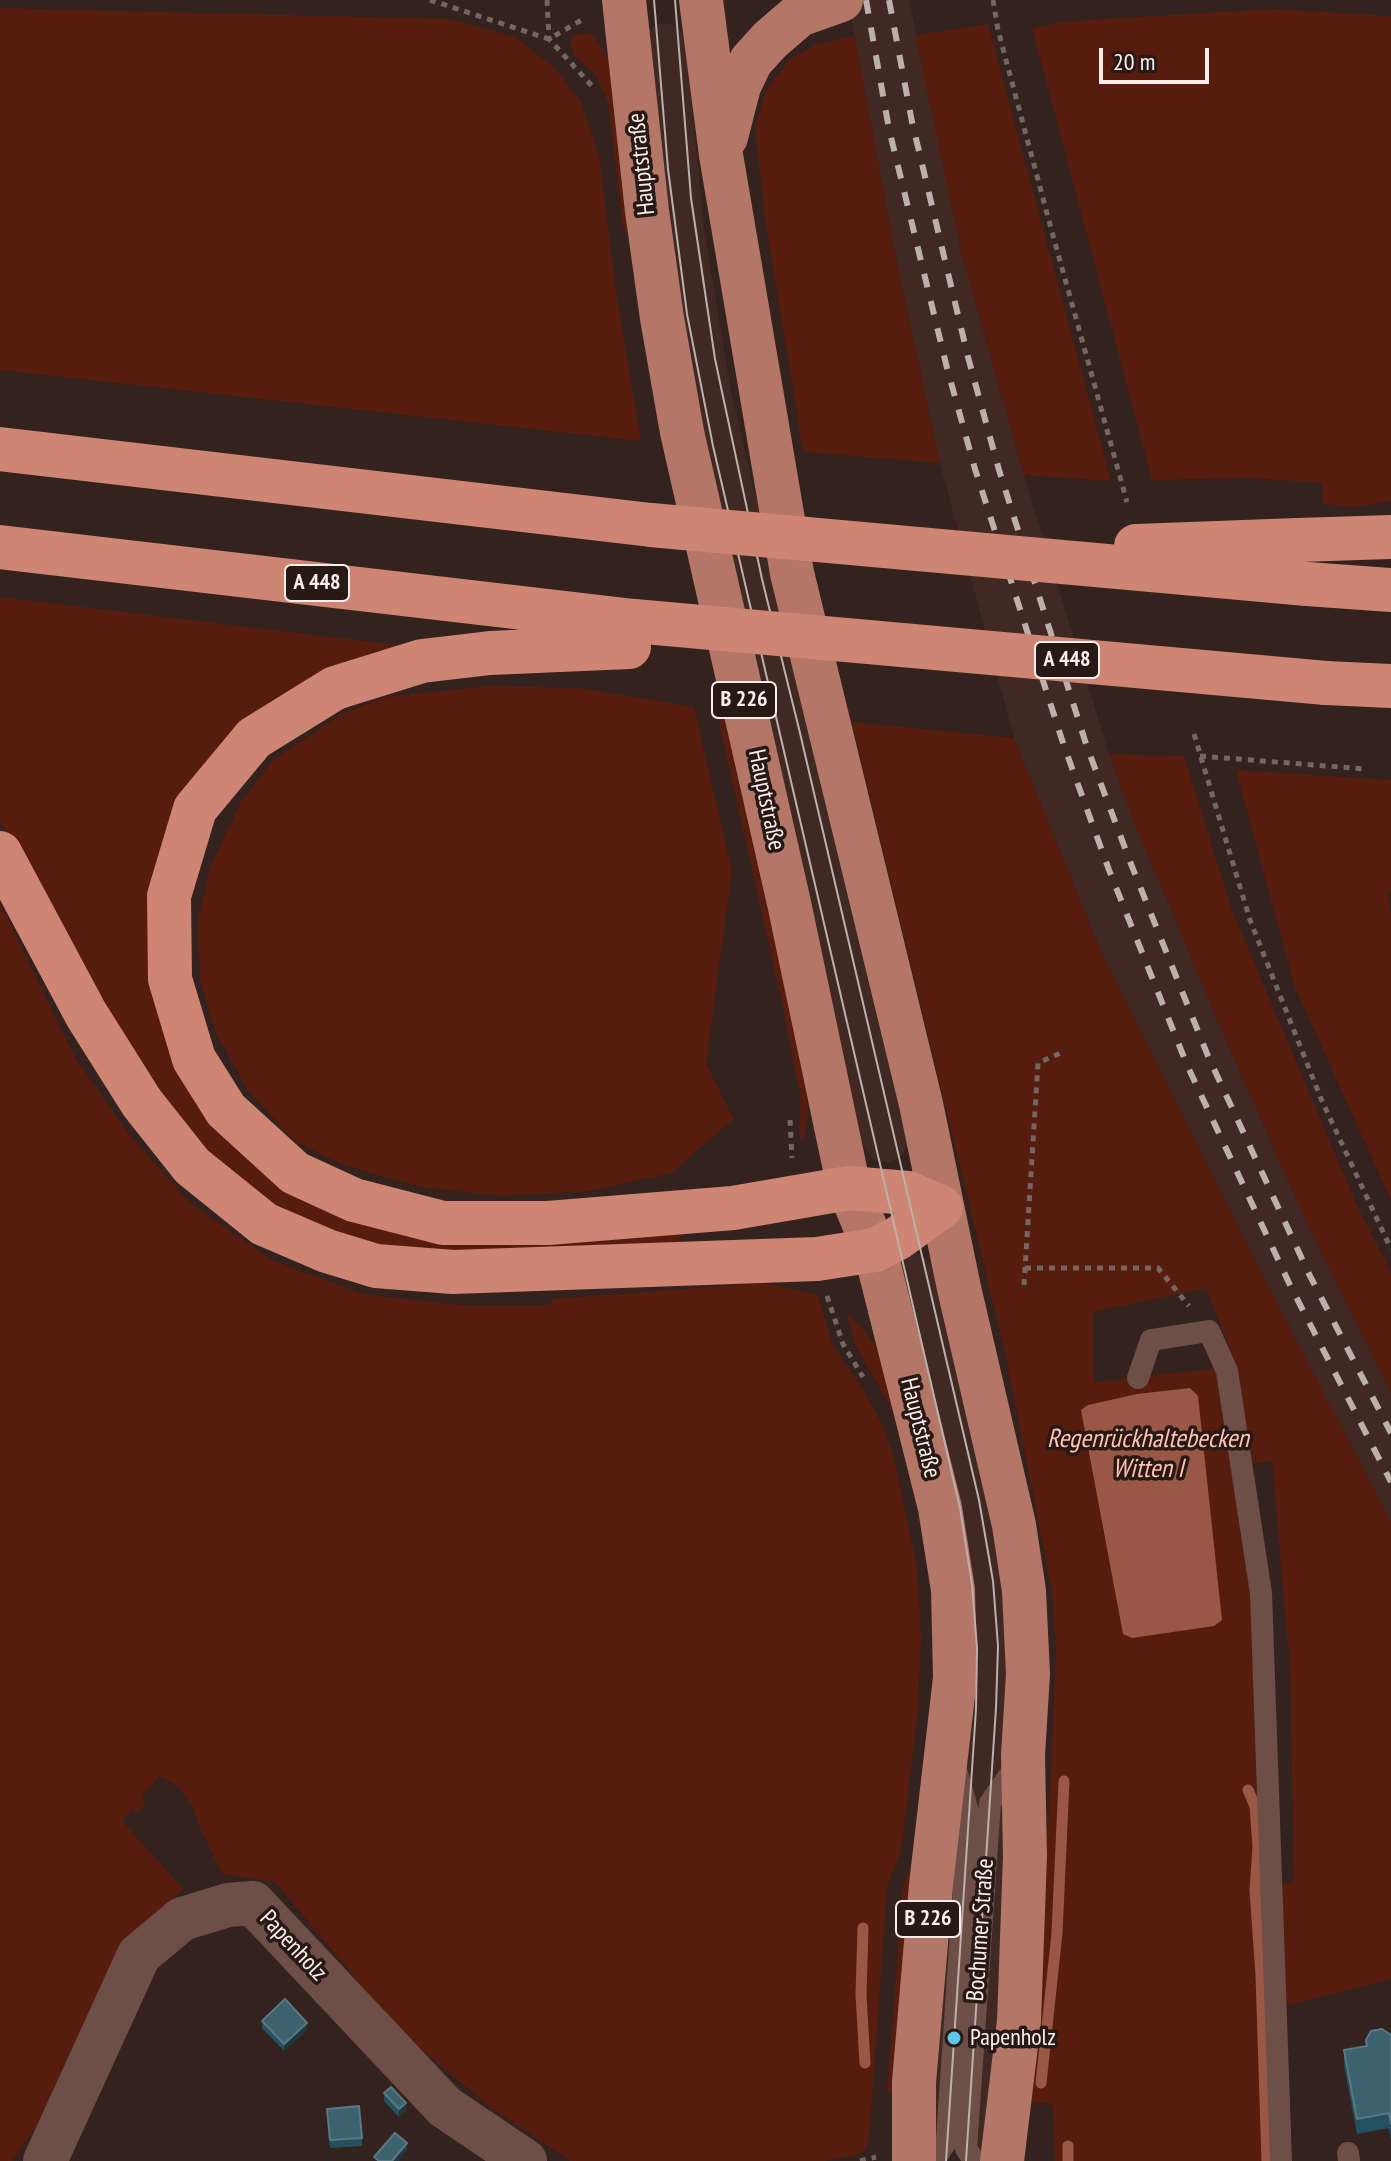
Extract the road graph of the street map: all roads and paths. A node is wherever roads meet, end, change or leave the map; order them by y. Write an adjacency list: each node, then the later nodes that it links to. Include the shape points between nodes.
1 (430, 0): 2 (path, via 549,39)
2 (547, 0)
3 (624, 0): 21 (main road, Hauptstraße / B 226, via 649,226 682,432)
4 (701, 0): 7 (main road)
5 (841, 0): 7 (main road, via 799,15 751,61)
6 (993, 0): 9 (path)
7 (721, 155): 22 (main road, via 792,573 921,1104)
8 (0, 449): 12 (highway, bridge, via 651,525)
9 (1127, 502)
10 (1391, 537): 12 (highway, bridge)
11 (0, 547): 14 (highway, A 448)
12 (950, 554): 13 (highway, bridge)
13 (1391, 590)
14 (632, 634): 15 (highway, A 448, bridge, via 808,637); 21 (highway, via 422,661 335,688 254,738 195,809 169,896 170,979 194,1059 226,1110 295,1173 354,1200 443,1223 548,1223 733,1208)
15 (1391, 686)
16 (1194, 734): 17 (path)
17 (1200, 756): 18 (path); 23 (path, via 1255,934 1322,1101)
18 (1365, 769)
19 (0, 853): 24 (highway, via 86,1014 142,1103 192,1166 264,1224 376,1266 453,1272 817,1259)
20 (1065, 1051): 25 (path, via 1038,1063)
21 (849, 1188): 22 (highway, via 908,1193); 24 (main road, Hauptstraße / B 226)
22 (941, 1207): 24 (highway); 31 (main road, Bochumer Straße, via 1014,1525 1024,1591 1028,1674)
23 (1391, 1249)
24 (875, 1250): 29 (main road, Hauptstraße / B 226, via 940,1508)
25 (1025, 1268): 26 (path); 27 (path, via 1158,1268)
26 (1024, 1285)
27 (1209, 1331): 28 (lane, via 1151,1340); 39 (lane, via 1227,1371 1261,1593)
28 (1138, 1378)
29 (953, 1590): 30 (main road, Bochumer Straße / B 226, via 955,1678)
30 (948, 1746): 32 (main road, Bochumer Straße / B 226, via 914,2082); 36 (lane, Bochumer Straße / B 226, via 969,1815 947,2140)
31 (1023, 1755): 37 (lane, Bochumer Straße / B 226, via 990,1803 966,2149); 38 (main road, Bochumer Straße, via 1019,2021)
32 (896, 2159): 35 (path)
33 (45, 2161): 34 (street, Papenholz, via 139,1955 182,1919 253,1903 445,2107)
34 (525, 2161)
35 (860, 2161)
36 (934, 2161)
37 (975, 2161)
38 (1002, 2161)
39 (1281, 2161)

